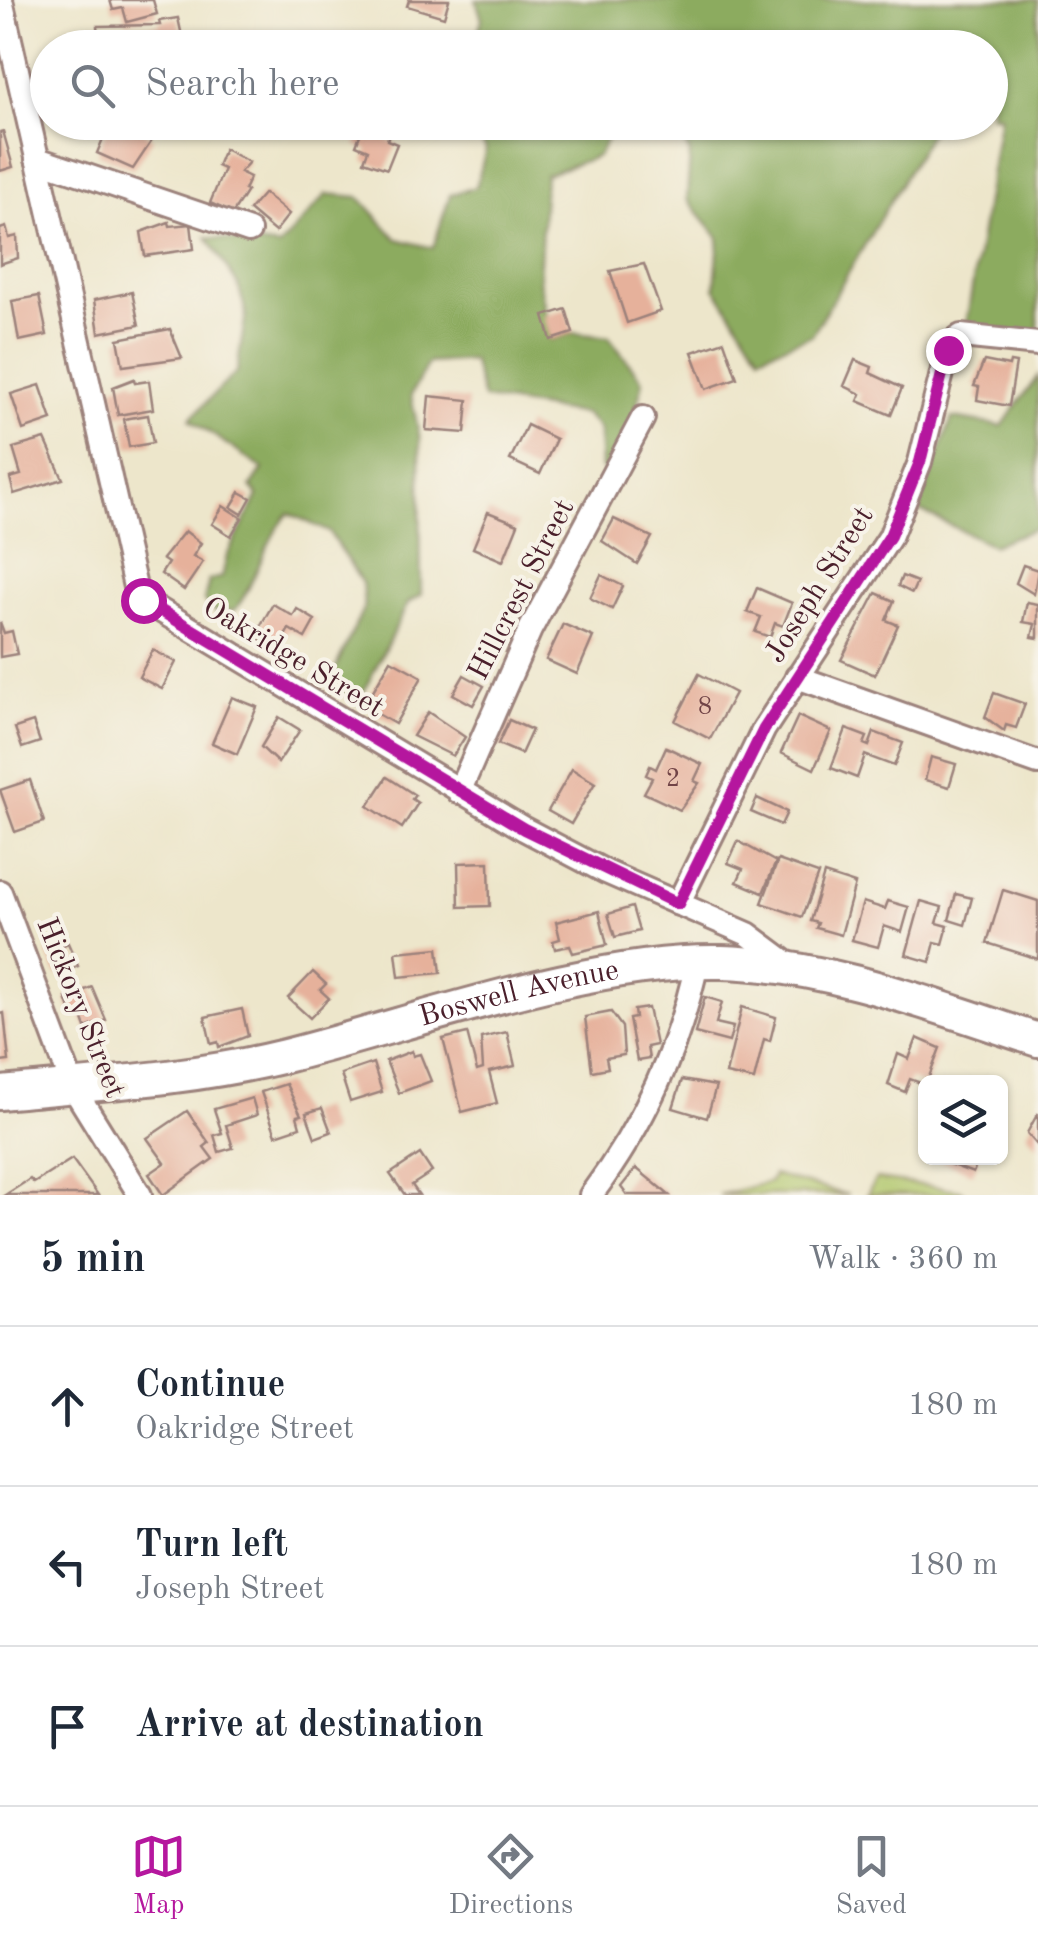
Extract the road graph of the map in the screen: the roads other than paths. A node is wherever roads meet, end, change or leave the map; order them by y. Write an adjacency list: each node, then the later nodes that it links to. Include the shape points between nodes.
1 (9, 2): 2 (street, Oakridge Street)
2 (30, 120)
3 (34, 140): 4 (street, Oakridge Street)
4 (37, 159): 5 (street); 10 (street, Oakridge Street, via 137,592 172,621)
5 (249, 231)
6 (1038, 344): 8 (street, Joseph Street, via 954,340 895,525)
7 (643, 418): 10 (street, Hillcrest Street, via 530,630)
8 (796, 677): 9 (street); 12 (street, Joseph Street, via 748,758)
9 (1038, 764)
10 (459, 792): 12 (street, Oakridge Street)
11 (0, 892): 16 (street, Hickory Street)
12 (678, 904): 14 (street, Oakridge Street, via 748,934)
13 (697, 963): 14 (street, Boswell Avenue); 16 (street, Boswell Avenue, via 572,982 251,1064); 19 (street, via 646,1114)
14 (798, 972): 15 (street, Boswell Avenue, via 917,1000)
15 (1038, 1040)
16 (73, 1087): 17 (street, Boswell Avenue); 18 (street, Hickory Street)
17 (0, 1094)
18 (135, 1193)
19 (591, 1195)

